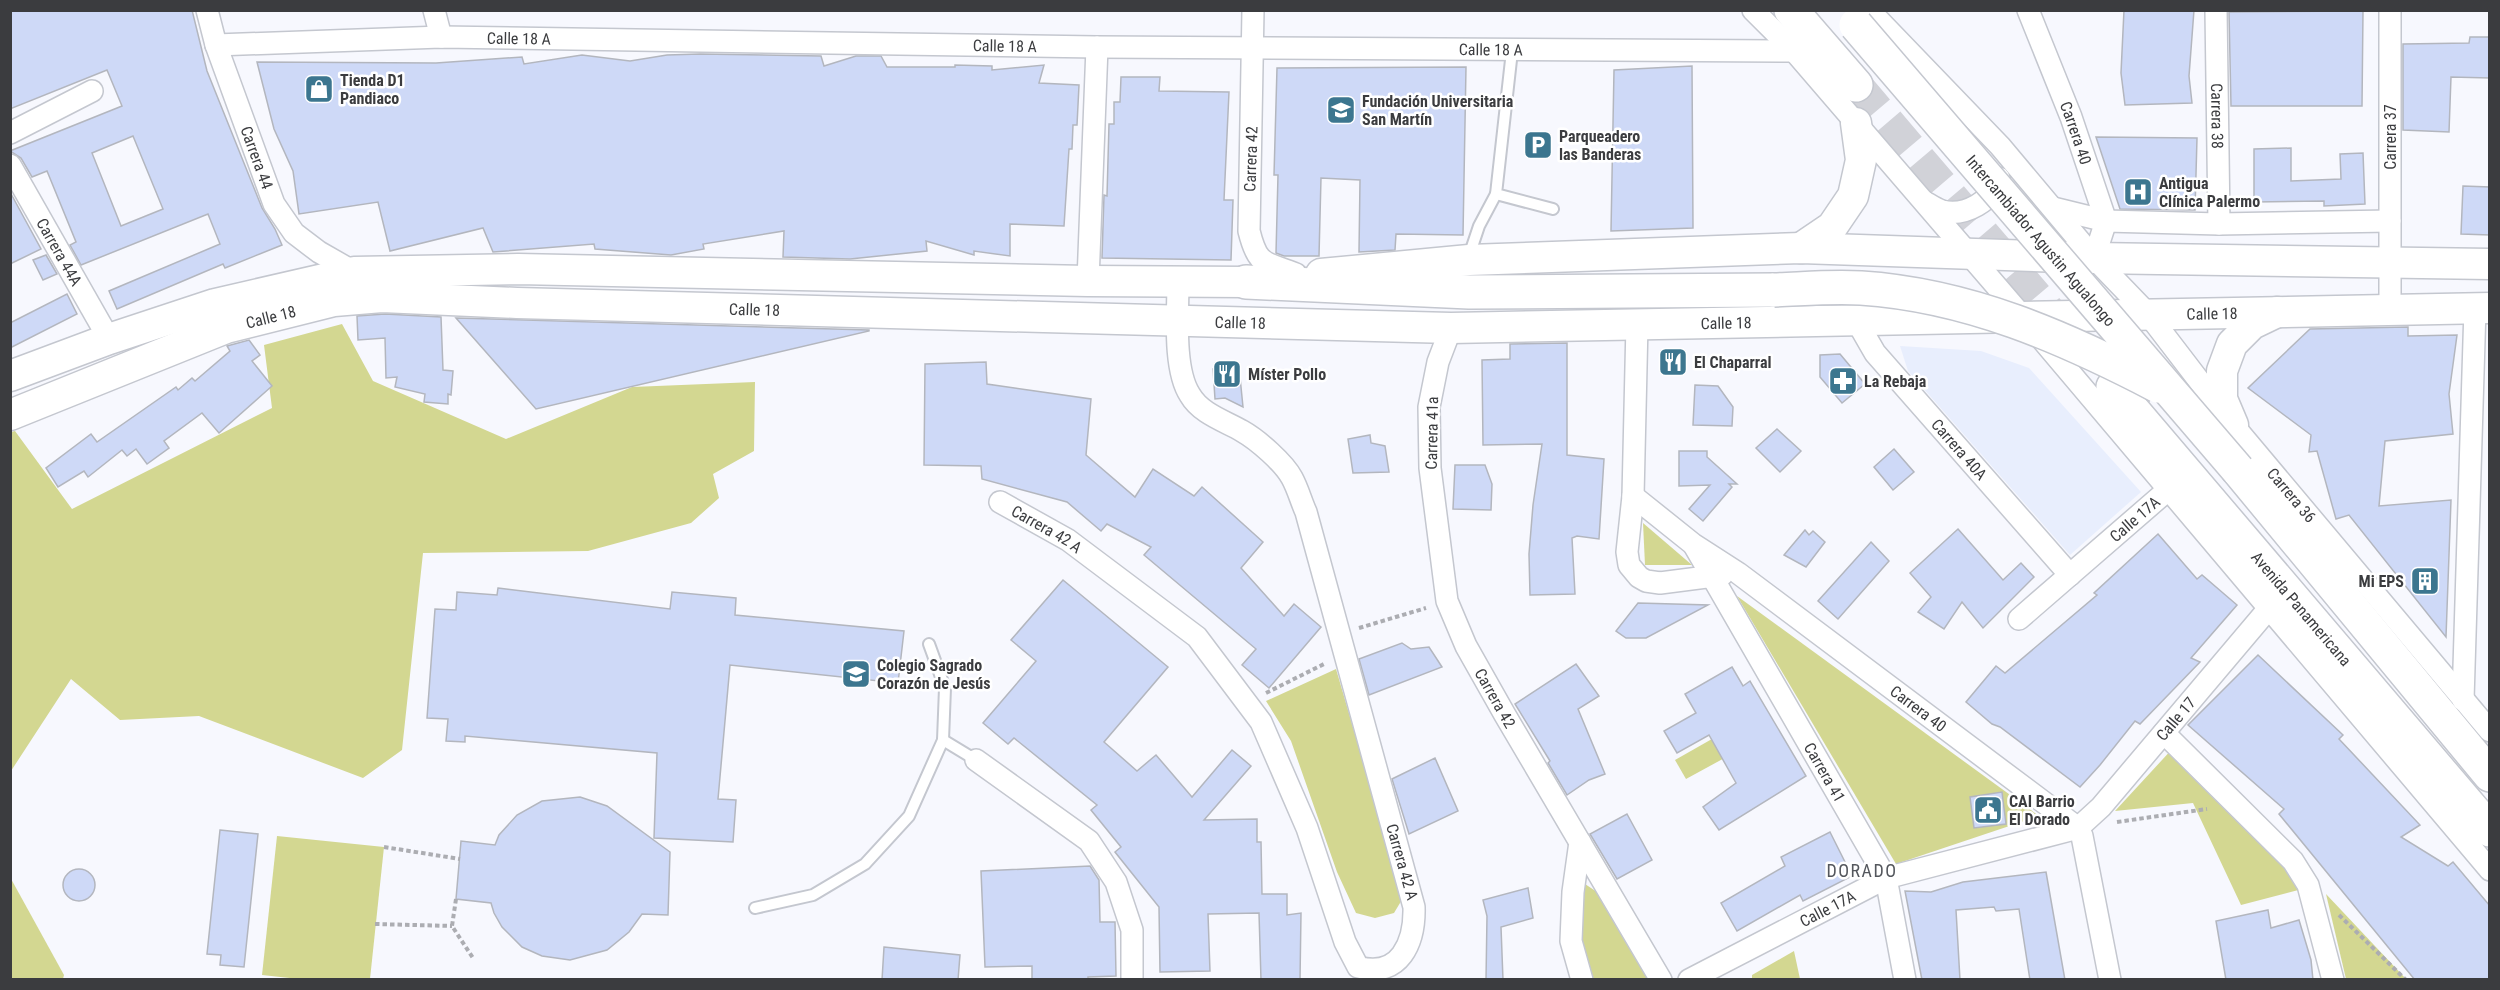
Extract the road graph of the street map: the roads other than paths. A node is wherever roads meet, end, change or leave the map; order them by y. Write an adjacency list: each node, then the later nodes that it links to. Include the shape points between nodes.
1 (207, 10): 11 (street, Carrera 44)
2 (434, 10): 10 (street)
3 (1253, 10): 13 (street, Carrera 42)
4 (1753, 10): 15 (street)
5 (1791, 10): 16 (main road)
6 (2028, 10): 26 (street, Carrera 40, via 2071,117)
7 (2216, 10): 28 (street, Carrera 38)
8 (2390, 10): 27 (street, Carrera 37)
9 (1856, 15): 20 (street, Carrera 36); 52 (main road, Intercambiador Agustin Agualongo, bridge)
10 (441, 37): 11 (street, Calle 18 A); 12 (street, Calle 18 A)
11 (216, 45): 35 (street, Carrera 44, via 274,204 294,233)
12 (1097, 47): 13 (street, Calle 18 A); 37 (street)
13 (1254, 49): 14 (street, Calle 18 A); 36 (street, Carrera 42, via 1249,231 1255,254 1267,263)
14 (1512, 51): 15 (street, Calle 18 A); 22 (lane)
15 (1794, 51): 18 (street)
16 (1857, 86)
17 (92, 91): 19 (street)
18 (1856, 123): 23 (street); 29 (main road, via 1861,160 1853,196 1832,227)
19 (10, 133)
20 (2000, 146): 23 (street, via 2003,166 1997,186 1983,202 1964,211 1943,211); 24 (street, Carrera 36)
21 (10, 165): 49 (street, Carrera 44A)
22 (1496, 194): 25 (lane); 32 (lane, via 1479,226)
23 (1924, 202): 30 (street)
24 (2053, 208): 26 (street); 31 (street, Carrera 36)
25 (1553, 209)
26 (2106, 220): 28 (street); 31 (street)
27 (2390, 221): 28 (street); 33 (street, Carrera 37)
28 (2218, 224)
29 (1801, 248): 30 (main road, Calle 18); 32 (main road, Calle 18)
30 (1967, 253): 31 (main road, Calle 18); 44 (street)
31 (2094, 258): 33 (main road, Calle 18); 43 (street, Carrera 36)
32 (1468, 260): 36 (main road, Calle 18)
33 (2390, 264): 34 (main road, Calle 18); 41 (street, Carrera 37)
34 (2490, 264)
35 (354, 272): 37 (main road, Calle 18, via 518,269); 49 (main road, Calle 18, via 215,304)
36 (1303, 276): 39 (main road, Calle 18)
37 (1088, 281): 38 (main road, Calle 18)
38 (1178, 282): 39 (main road, Calle 18); 45 (street, Carrera 42 A)
39 (1246, 282): 52 (main road, bridge, via 1469,292 1860,288 1945,299 2027,324)
40 (2482, 308): 41 (main road, Calle 18); 66 (street)
41 (2390, 310): 42 (main road, Calle 18)
42 (2277, 312): 43 (main road, Calle 18); 54 (main road, via 2252,324 2232,344 2222,371 2222,399)
43 (2148, 314): 44 (main road, Calle 18); 54 (street, Carrera 36)
44 (2023, 317): 46 (main road, Calle 18); 55 (street)
45 (1178, 320): 48 (main road, Calle 18); 53 (main road, Calle 18, via 382,297 334,301 226,328); 78 (street, Carrera 42 A, via 1183,376 1190,396 1212,416 1244,432 1261,446 1292,477 1306,512 1414,907 1415,927)
46 (1856, 320): 47 (main road, Calle 18); 61 (street, Carrera 40A, via 1875,353)
47 (1637, 324): 48 (main road, Calle 18); 56 (street)
48 (1451, 328): 58 (street, Carrera 41a, via 1438,362 1429,407 1430,468)
49 (109, 339): 50 (main road, Calle 18)
50 (10, 376)
51 (2113, 387): 73 (main road, Avenida Panamericana)
52 (2173, 394): 71 (main road, Intercambiador Agustin Agualongo, bridge)
53 (10, 415)
54 (2233, 425): 66 (street, Carrera 36)
55 (2169, 489): 61 (street, Calle 17A); 63 (street)
56 (1633, 496): 59 (street, Carrera 40); 62 (street, via 1627,552 1629,565 1639,577 1660,583)
57 (1000, 502): 79 (street, Carrera 42 A, via 1068,540 1197,637 1261,722 1307,828)
58 (1438, 541): 74 (street, Carrera 42, via 1447,601 1466,646)
59 (1694, 544): 60 (street, Carrera 40); 62 (street, Carrera 41)
60 (1738, 573): 62 (street); 72 (street, Carrera 40)
61 (2070, 575): 64 (street, Calle 17A)
62 (1712, 577): 76 (street, Carrera 41)
63 (2270, 607): 68 (street, Calle 17); 75 (street)
64 (2019, 619)
65 (929, 644): 69 (lane, via 945,688)
66 (2463, 700): 67 (street, Carrera 36)
67 (2490, 731)
68 (2164, 733): 72 (street, Calle 17); 87 (street, via 2293,861 2308,885)
69 (943, 740): 70 (lane); 77 (lane, via 909,816 865,864 813,895)
70 (976, 760): 80 (street, via 1089,841 1116,882 1132,930)
71 (2490, 775)
72 (2078, 828): 76 (street, Calle 17A); 86 (street)
73 (2490, 830)
74 (1580, 842): 82 (street, via 1571,941); 83 (street, Carrera 42)
75 (2490, 870)
76 (1886, 878): 84 (street, Calle 17A); 85 (street, Carrera 41)
77 (755, 908)
78 (1403, 956): 79 (street, Carrera 42 A, via 1390,965); 81 (street)
79 (1357, 973)
80 (1132, 980)
81 (1400, 980)
82 (1582, 980)
83 (1660, 980)
84 (1689, 980)
85 (1905, 980)
86 (2110, 980)
87 (2332, 980)

